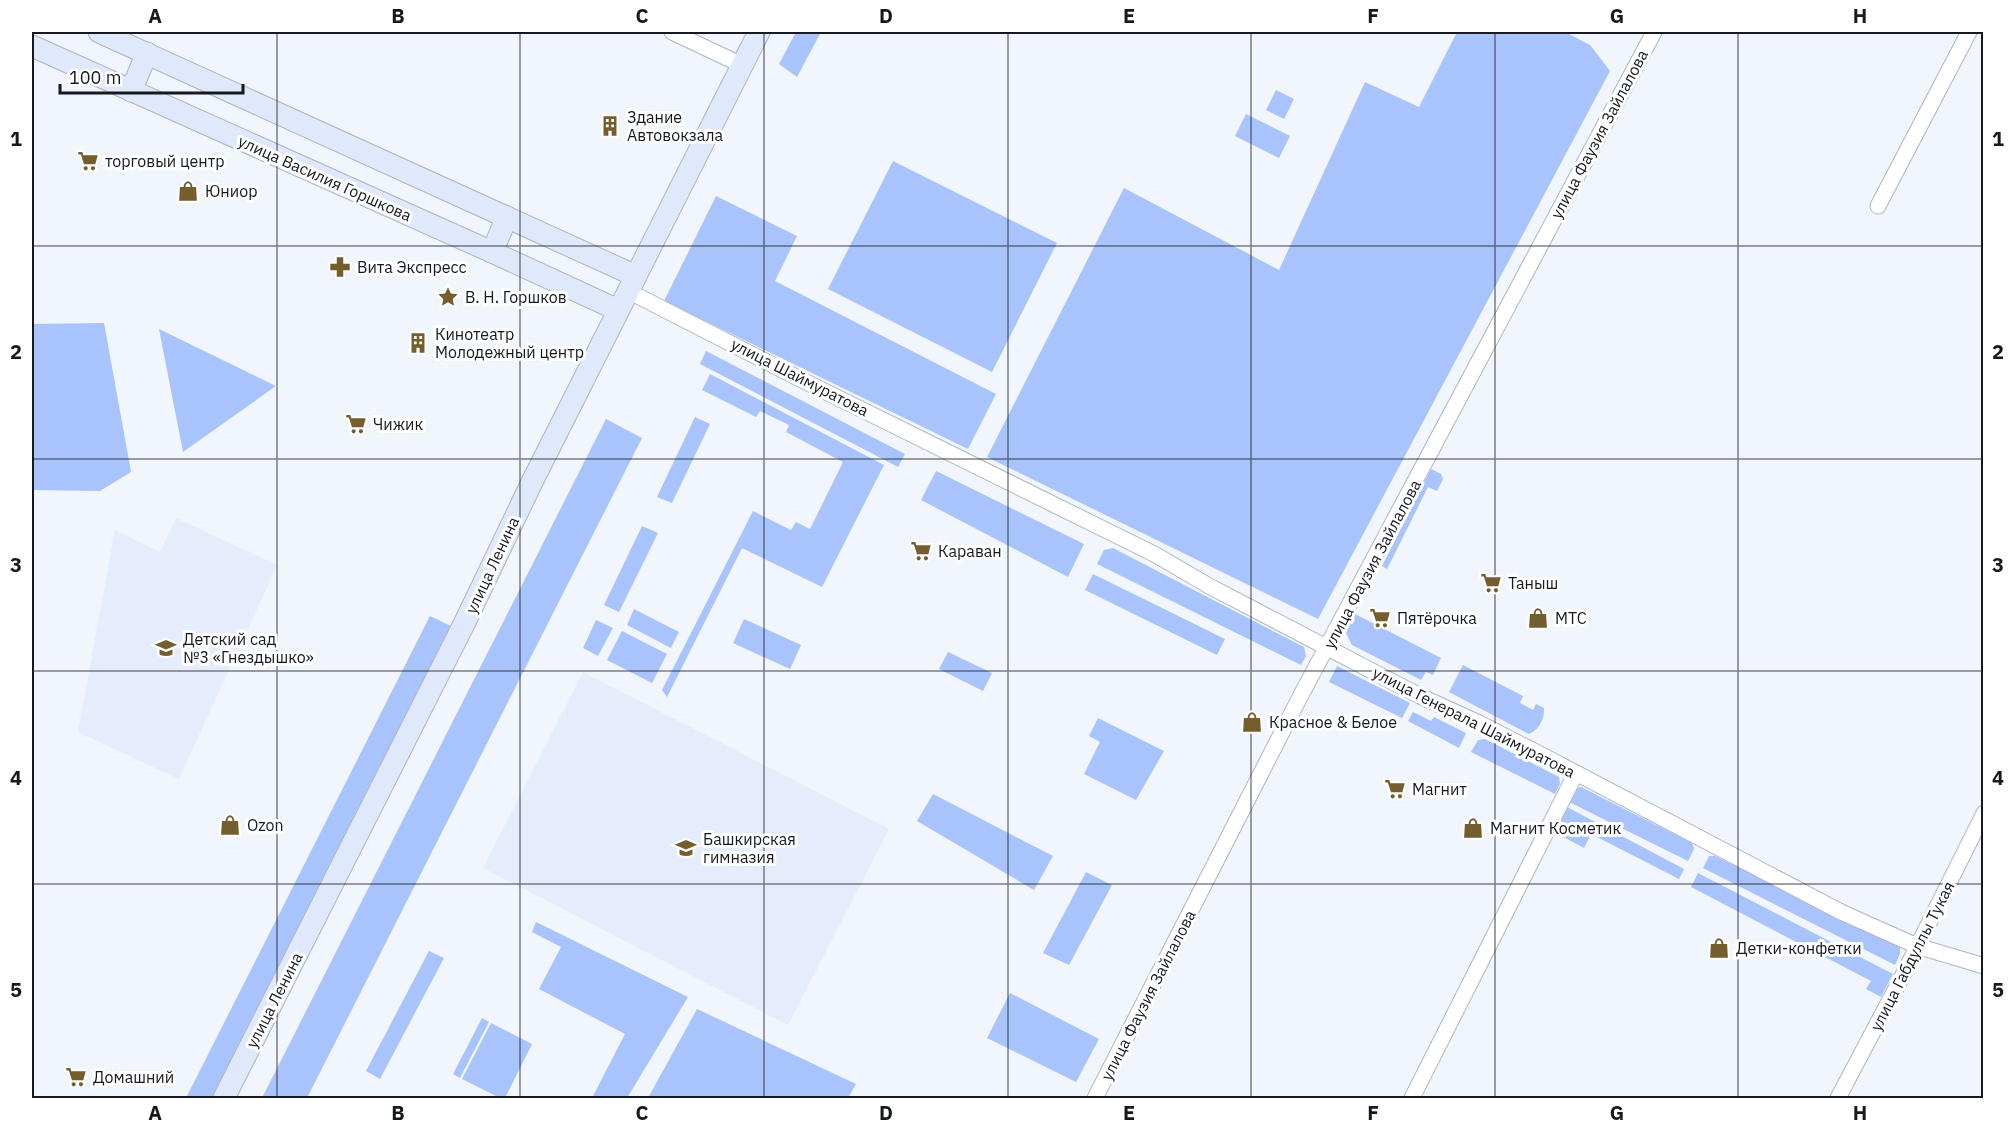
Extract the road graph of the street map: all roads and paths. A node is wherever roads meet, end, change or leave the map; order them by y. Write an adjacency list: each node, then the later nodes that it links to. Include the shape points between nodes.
1 (99, 32): 7 (main road)
2 (672, 32): 8 (street)
3 (759, 32): 8 (main road, улица Ленина)
4 (1654, 32): 16 (street, улица Фаузия Зайлалова)
5 (1969, 32): 10 (street)
6 (32, 46): 9 (main road, улица Василия Горшкова)
7 (147, 53): 9 (main road); 11 (main road)
8 (742, 65): 13 (main road, улица Ленина)
9 (131, 91): 12 (main road, улица Василия Горшкова)
10 (1878, 206)
11 (507, 217): 12 (main road); 13 (main road)
12 (492, 252): 14 (main road, улица Василия Горшкова)
13 (632, 283): 14 (main road, улица Ленина); 15 (street, улица Шаймуратова)
14 (618, 310): 21 (main road, улица Ленина)
15 (971, 464): 16 (street, улица Генерала Шаймуратова, via 1156,555)
16 (1328, 648): 17 (street, улица Генерала Шаймуратова); 22 (street, улица Фаузия Зайлалова)
17 (1576, 773): 19 (street, улица Генерала Шаймуратова, via 1841,912); 23 (street)
18 (1983, 813): 19 (street, улица Габдуллы Тукая)
19 (1917, 946): 20 (street, улица Генерала Шаймуратова); 24 (street, улица Габдуллы Тукая)
20 (1983, 966)
21 (224, 1098)
22 (1095, 1098)
23 (1412, 1098)
24 (1838, 1098)

